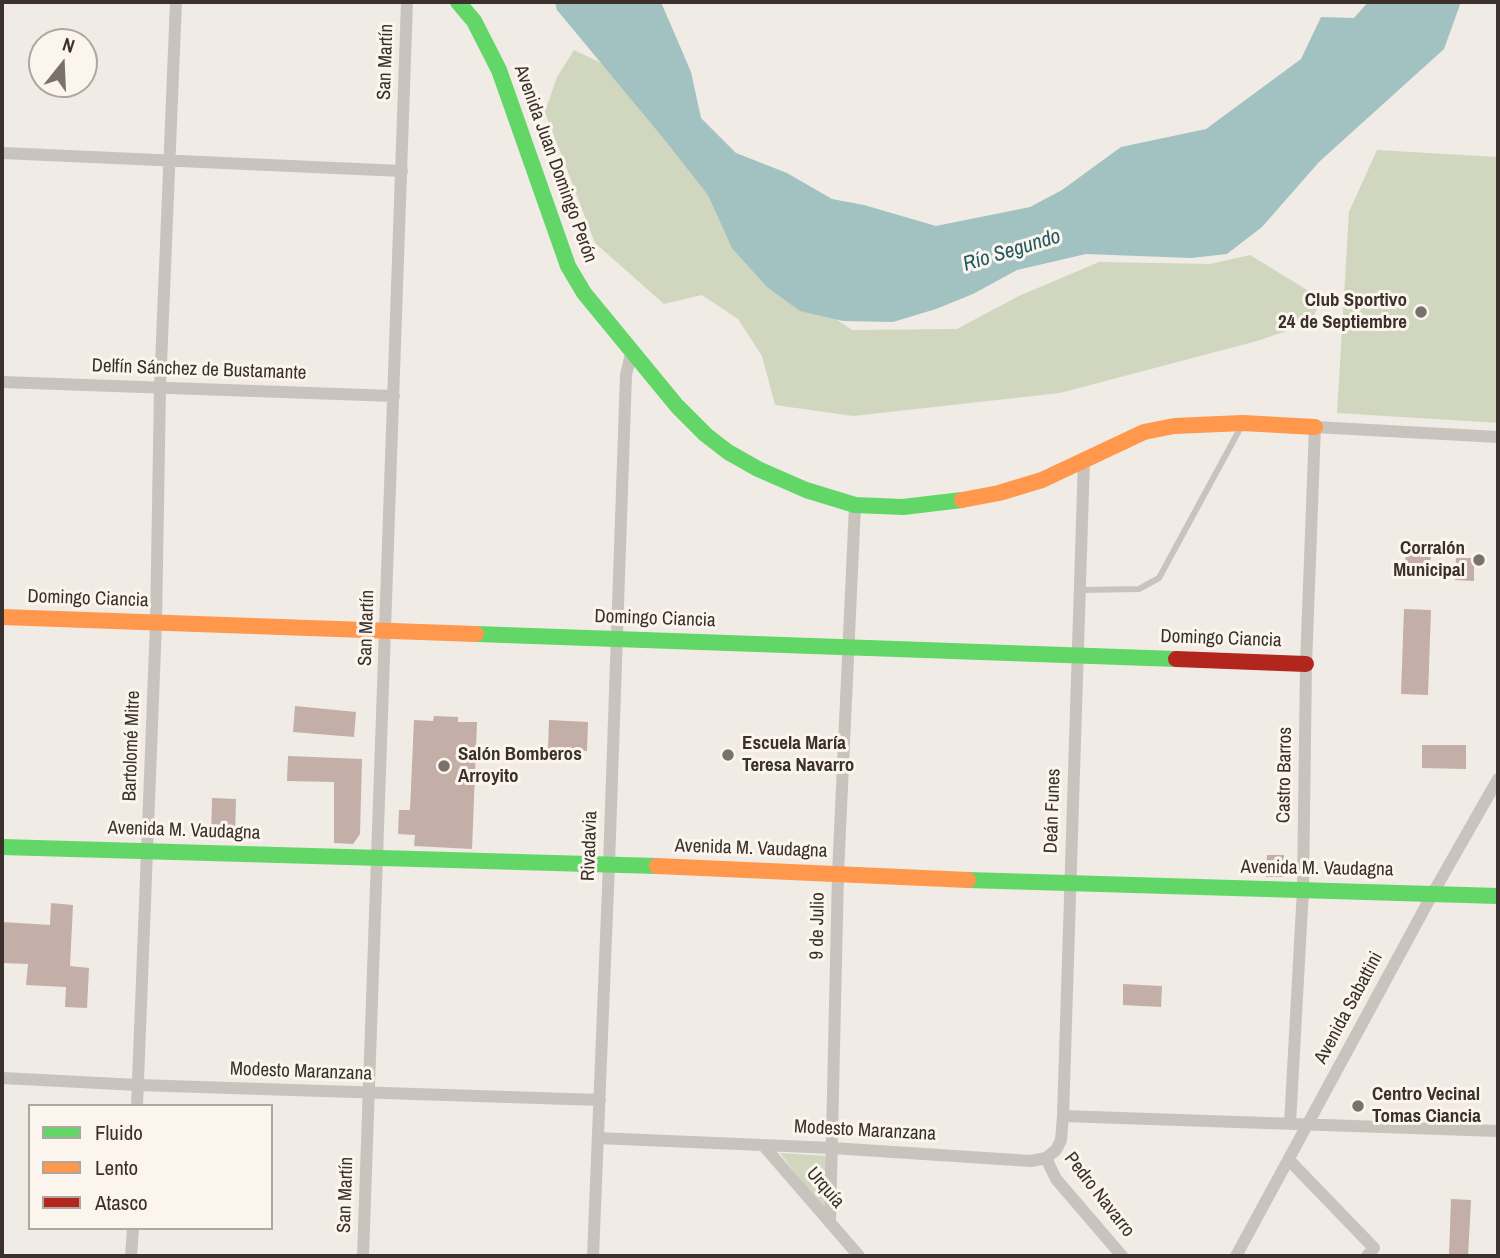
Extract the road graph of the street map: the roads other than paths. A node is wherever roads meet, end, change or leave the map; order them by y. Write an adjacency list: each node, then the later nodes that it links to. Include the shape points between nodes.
1 (176, 2): 7 (street, Bartolomé Mitre)
2 (407, 2): 8 (street, San Martín)
3 (453, 2): 5 (main road)
4 (458, 2): 5 (main road)
5 (474, 21): 9 (main road, Avenida Juan Domingo Perón, via 499,70 568,266)
6 (2, 153): 7 (street)
7 (169, 161): 8 (street); 11 (street, Bartolomé Mitre)
8 (402, 171): 12 (street, San Martín)
9 (631, 354): 17 (main road, Avenida Juan Domingo Perón, via 677,406 728,452 806,490); 22 (street, Rivadavia, via 626,375)
10 (2, 382): 11 (street, Delfín Sánchez de Bustamante)
11 (160, 388): 12 (street, Delfín Sánchez de Bustamante); 20 (street, Bartolomé Mitre)
12 (394, 396): 21 (street, San Martín)
13 (1243, 423): 14 (main road, Avenida Juan Domingo Perón); 16 (main road, Avenida Juan Domingo Perón, via 1144,432); 18 (lane, via 1159,578 1139,589)
14 (1315, 427): 15 (street); 25 (street, Castro Barros)
15 (1498, 438)
16 (1084, 459): 17 (main road, Avenida Juan Domingo Perón, via 1042,480 999,493 914,506); 18 (street, Deán Funes)
17 (855, 505): 23 (street, 9 de Julio)
18 (1080, 590): 24 (street, Deán Funes)
19 (2, 617): 20 (main road, Domingo Ciancia)
20 (156, 623): 21 (main road, Domingo Ciancia); 28 (street, Bartolomé Mitre)
21 (387, 631): 22 (main road, Domingo Ciancia); 29 (street, San Martín)
22 (615, 639): 23 (main road, Domingo Ciancia); 30 (street, Rivadavia)
23 (849, 647): 24 (main road, Domingo Ciancia); 31 (street, 9 de Julio)
24 (1077, 654): 25 (main road, Domingo Ciancia); 32 (street, Deán Funes)
25 (1306, 664): 33 (street, Castro Barros)
26 (1498, 779): 34 (street, Avenida Sabattini)
27 (2, 848): 28 (main road, Avenida M. Vaudagna)
28 (147, 851): 29 (main road, Avenida M. Vaudagna); 37 (street, Bartolomé Mitre)
29 (378, 858): 30 (main road, Avenida M. Vaudagna); 38 (street, San Martín)
30 (610, 864): 31 (main road, Avenida M. Vaudagna); 39 (street, Rivadavia)
31 (838, 874): 32 (main road, Avenida M. Vaudagna); 47 (street, 9 de Julio)
32 (1070, 884): 33 (main road, Avenida M. Vaudagna); 41 (street, Deán Funes)
33 (1303, 890): 34 (main road, Avenida M. Vaudagna); 42 (street, Castro Barros)
34 (1433, 893): 35 (main road, Avenida M. Vaudagna); 43 (street, Avenida Sabattini)
35 (1498, 896)
36 (2, 1078): 37 (street, Modesto Maranzana)
37 (138, 1085): 38 (street, Modesto Maranzana); 40 (street, Bartolomé Mitre)
38 (370, 1093): 39 (street, Modesto Maranzana); 54 (street, San Martín)
39 (600, 1100): 45 (street, Rivadavia)
40 (137, 1104)
41 (1063, 1116): 42 (street); 48 (street, Deán Funes, via 1056,1150)
42 (1290, 1124): 43 (street)
43 (1308, 1125): 44 (street); 49 (street, Avenida Sabattini)
44 (1498, 1132)
45 (598, 1138): 46 (street, Modesto Maranzana); 52 (street, Rivadavia)
46 (763, 1145): 47 (street, Modesto Maranzana); 50 (street, Urquía)
47 (831, 1148): 48 (street, Modesto Maranzana, via 1031,1161); 50 (street, 9 de Julio)
48 (1046, 1158): 56 (street, Pedro Navarro, via 1056,1179)
49 (1289, 1160): 57 (street, Avenida Sabattini); 58 (street, via 1374,1248)
50 (830, 1223): 55 (street, Urquía)
51 (132, 1230): 53 (street)
52 (595, 1254)
53 (131, 1256)
54 (363, 1256)
55 (859, 1256)
56 (1122, 1256)
57 (1236, 1256)
58 (1367, 1256)

